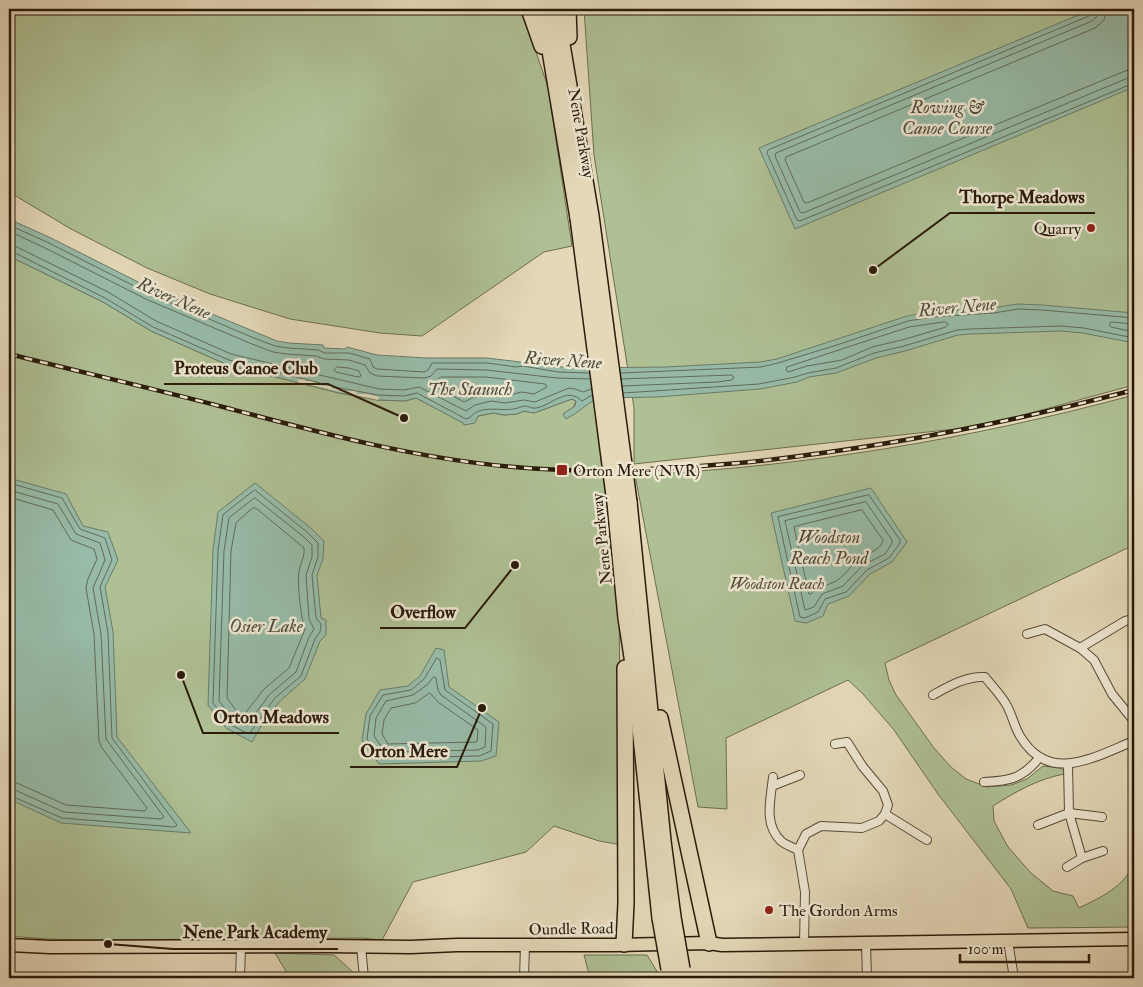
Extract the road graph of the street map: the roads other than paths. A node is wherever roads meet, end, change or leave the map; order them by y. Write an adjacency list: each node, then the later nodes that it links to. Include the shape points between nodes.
1 (529, 9): 5 (highway)
2 (542, 9): 5 (highway, Nene Parkway)
3 (556, 9): 6 (highway, Nene Parkway)
4 (568, 9): 6 (highway)
5 (556, 87): 7 (highway, Nene Parkway)
6 (571, 92): 7 (highway, Nene Parkway)
7 (585, 217): 9 (highway, Nene Parkway, bridge)
8 (1134, 619): 11 (street)
9 (634, 620): 33 (highway); 35 (highway, via 624,655); 41 (highway, Nene Parkway, bridge, via 634,670)
10 (1027, 634): 11 (street, via 1045,630)
11 (1080, 648): 13 (street, via 1094,660 1112,694)
12 (933, 695): 16 (street, via 976,676 985,677 1006,704 1020,736)
13 (1134, 721)
14 (1134, 740): 17 (street)
15 (836, 744): 23 (street, via 847,742 883,791 888,805)
16 (1039, 758): 17 (street); 20 (street, via 1025,773 1015,778)
17 (1068, 765): 22 (street)
18 (800, 775): 21 (street)
19 (773, 777): 21 (street)
20 (984, 782)
21 (772, 786): 27 (street, via 769,817 772,830 782,842)
22 (1070, 813): 24 (street); 25 (street); 29 (street)
23 (885, 814): 26 (street); 27 (street, via 879,821 862,828 821,826 806,834)
24 (1102, 817)
25 (1038, 825)
26 (927, 840)
27 (798, 850): 36 (street, via 805,892)
28 (1103, 851): 29 (street)
29 (1082, 858): 30 (street)
30 (1067, 867)
31 (1134, 939): 32 (main road, Oundle Road)
32 (1008, 941): 34 (main road, Oundle Road); 46 (street)
33 (709, 943): 35 (main road, Oundle Road); 36 (main road, Oundle Road)
34 (866, 943): 36 (main road, Oundle Road); 45 (street)
35 (624, 944): 38 (main road, Oundle Road)
36 (804, 944)
37 (9, 945): 40 (main road, Oundle Road)
38 (525, 945): 39 (main road, Oundle Road); 44 (street)
39 (361, 946): 40 (main road, Oundle Road); 43 (street)
40 (241, 947): 42 (street)
41 (676, 974)
42 (240, 978)
43 (364, 978)
44 (524, 978)
45 (867, 978)
46 (1014, 978)

